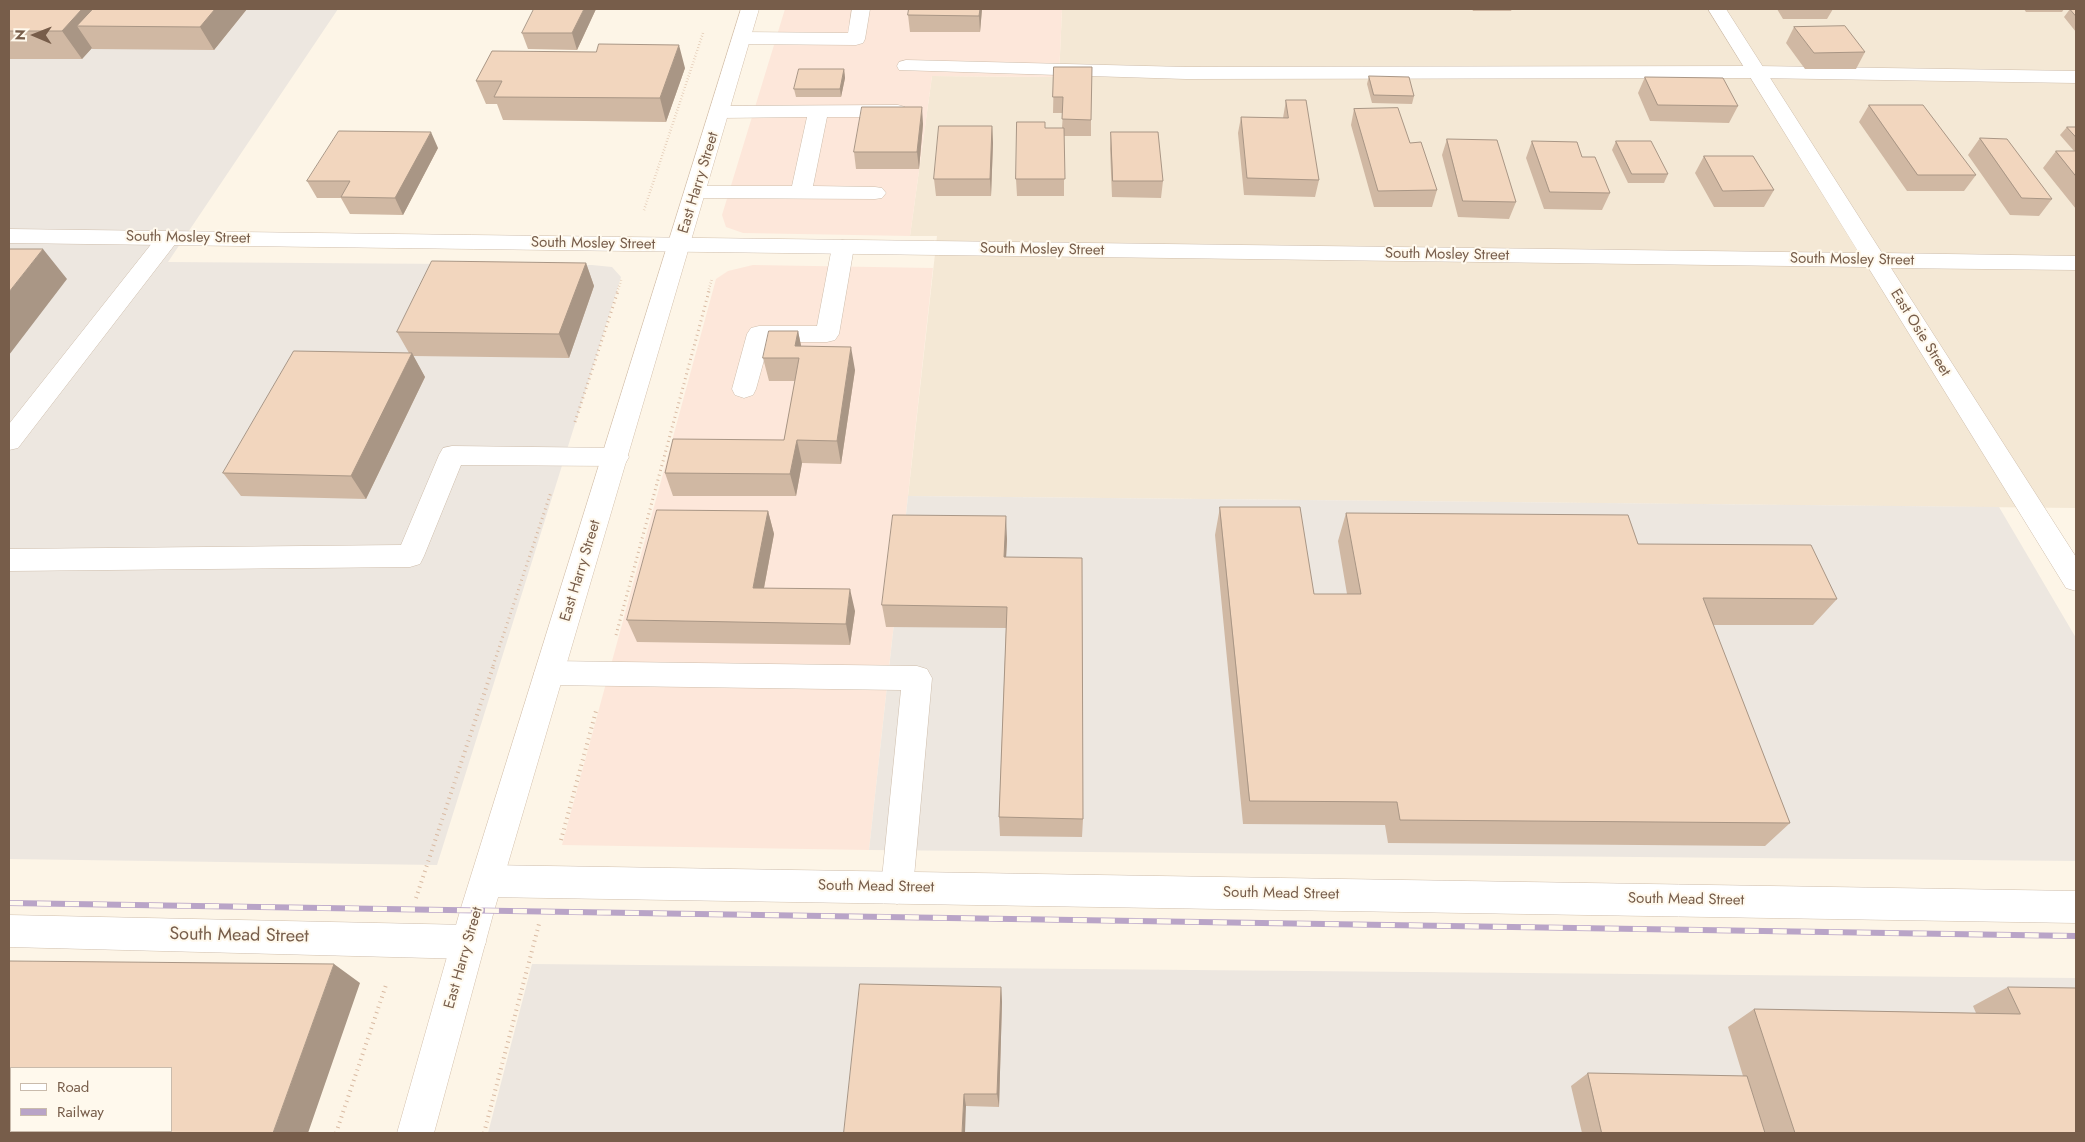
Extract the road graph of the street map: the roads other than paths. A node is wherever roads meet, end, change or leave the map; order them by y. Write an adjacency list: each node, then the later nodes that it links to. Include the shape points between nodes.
1 (750, 9): 4 (street, East Harry Street)
2 (861, 9): 4 (street, via 856,39)
3 (1717, 9): 6 (street, East Osie Street)
4 (742, 38): 9 (street, East Harry Street)
5 (906, 66): 6 (street, via 1186,73)
6 (1756, 72): 7 (street); 18 (street, East Osie Street)
7 (2076, 77)
8 (907, 111): 10 (street)
9 (720, 112): 10 (street); 11 (street, East Harry Street)
10 (818, 112): 12 (street)
11 (696, 192): 12 (street); 16 (street, East Harry Street)
12 (801, 193): 13 (street)
13 (875, 193)
14 (9, 236): 15 (street, South Mosley Street)
15 (168, 238): 16 (street, South Mosley Street); 21 (street)
16 (680, 245): 17 (street, South Mosley Street); 22 (street, East Harry Street)
17 (843, 247): 18 (street, South Mosley Street); 20 (street, via 827,334 759,334)
18 (1874, 260): 19 (street, South Mosley Street); 24 (street, East Osie Street)
19 (2076, 262)
20 (744, 389)
21 (9, 441)
22 (616, 457): 23 (street, via 452,455 410,556); 25 (street, East Harry Street)
23 (9, 560)
24 (2076, 580)
25 (549, 673): 26 (street, East Harry Street); 27 (street, via 917,678)
26 (486, 881): 27 (street, South Mead Street); 30 (street, East Harry Street)
27 (897, 888): 28 (street, South Mead Street)
28 (2076, 907)
29 (9, 931): 30 (street, South Mead Street)
30 (469, 942): 31 (street, East Harry Street)
31 (415, 1133)

